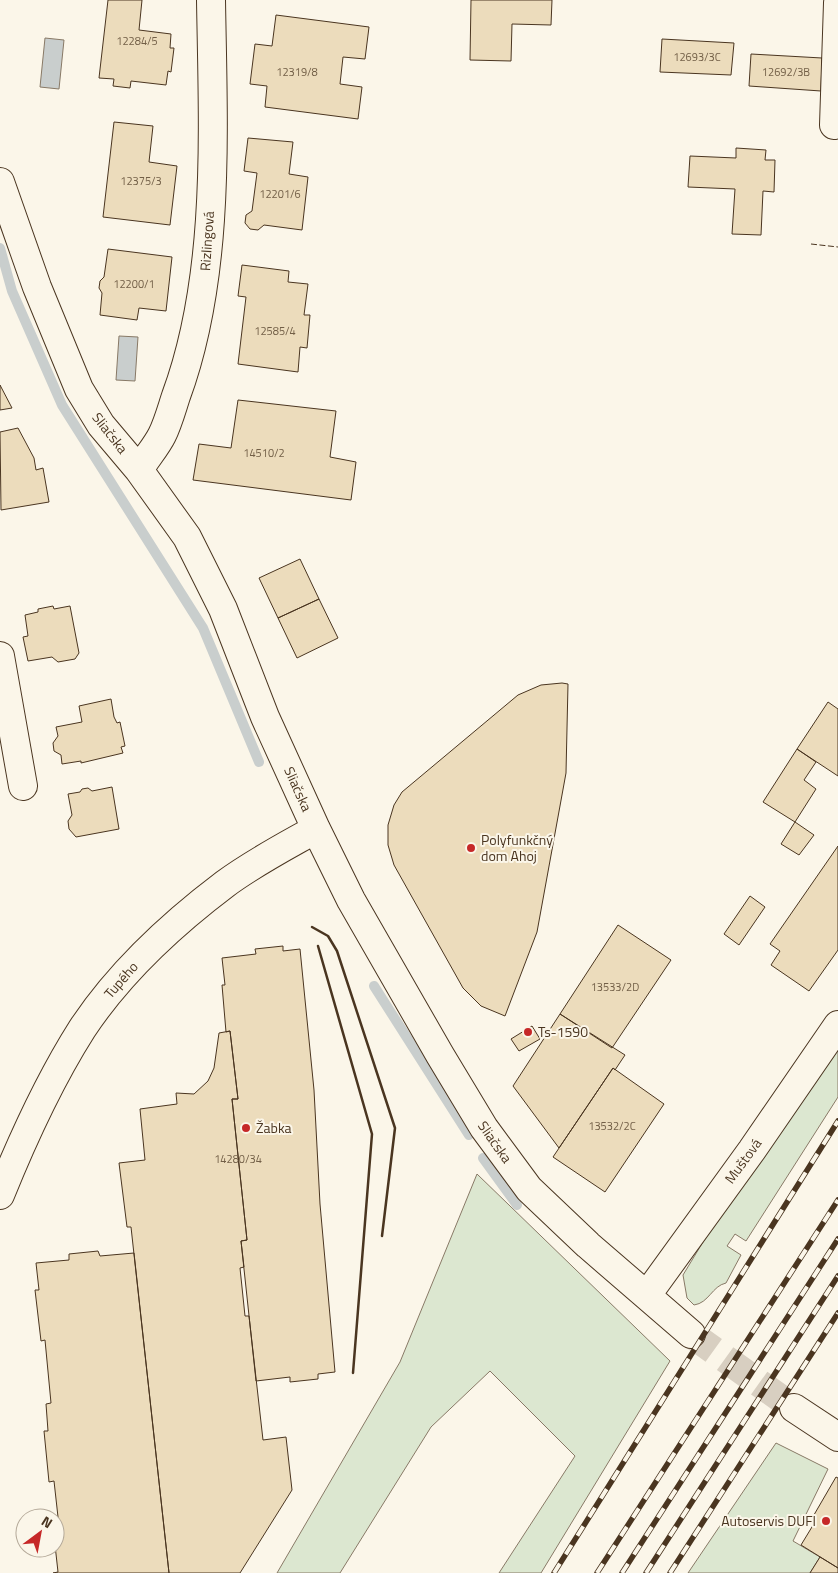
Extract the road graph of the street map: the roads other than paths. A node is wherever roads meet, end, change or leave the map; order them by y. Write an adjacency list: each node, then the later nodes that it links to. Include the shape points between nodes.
1 (211, 0): 5 (street, Rizlingová, via 213,130 200,316 183,378 162,435)
2 (838, 3): 3 (street)
3 (834, 125)
4 (0, 182): 5 (street, Sliačska, via 37,286 79,389 101,425)
5 (139, 470): 8 (street, Sliačska, via 187,537 223,609 265,717)
6 (0, 656): 7 (street)
7 (23, 786)
8 (316, 829): 10 (street, Tupého, via 226,883 158,940 113,988 82,1029 28,1127); 11 (street, Sliačska, via 392,974 484,1128 529,1189)
9 (838, 1025): 11 (street, Muštová)
10 (0, 1195)
11 (647, 1295): 12 (street, Sliačska)
12 (690, 1334)
13 (794, 1408): 14 (street)
14 (838, 1437)

